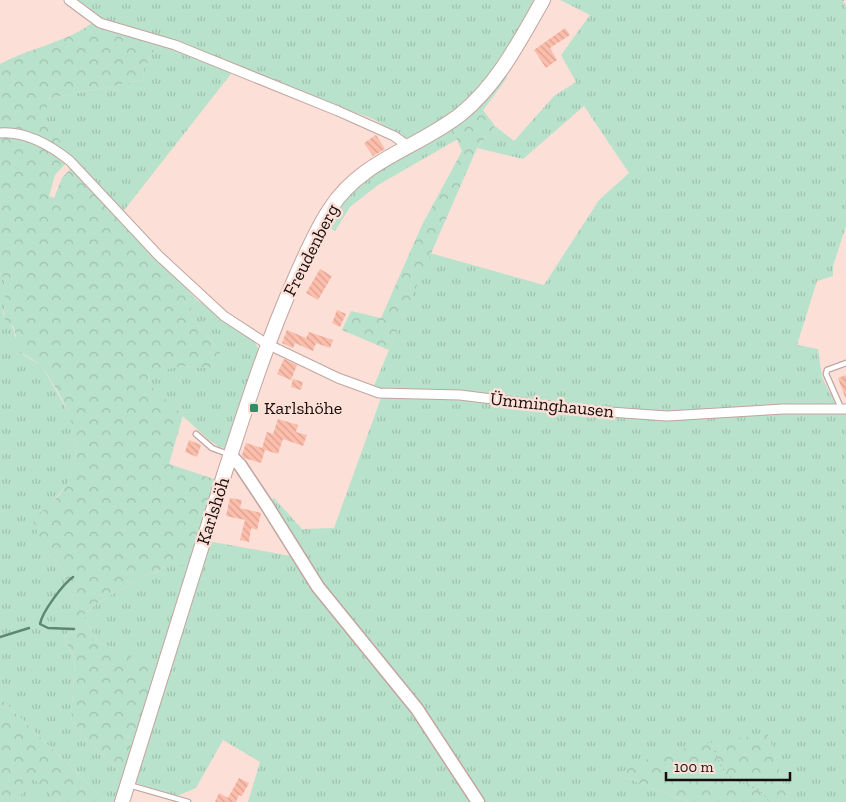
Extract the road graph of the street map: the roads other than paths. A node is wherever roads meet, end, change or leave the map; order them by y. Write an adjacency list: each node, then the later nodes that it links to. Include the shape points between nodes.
1 (69, 0): 4 (street, via 100,23 175,45 338,111 394,136)
2 (543, 0): 4 (main road, Freudenberg, via 491,84 459,116)
3 (0, 133): 5 (street, Ümminghausen, via 26,136 60,153 194,290 224,316)
4 (408, 146): 5 (main road, Freudenberg, via 378,162 359,177 329,210)
5 (267, 344): 7 (street, Ümminghausen, via 338,378 384,394 460,395 581,410 667,416); 9 (main road, Freudenberg)
6 (846, 363): 7 (lane, via 828,370 826,374)
7 (843, 409)
8 (196, 434): 9 (lane, Karlshöh, via 212,448)
9 (230, 456): 10 (main road, Karlshöh); 13 (main road, Karlshöh, via 240,465 333,607 417,709)
10 (127, 784): 11 (main road, Karlshöh); 12 (lane)
11 (122, 802)
12 (188, 802)
13 (478, 802)

